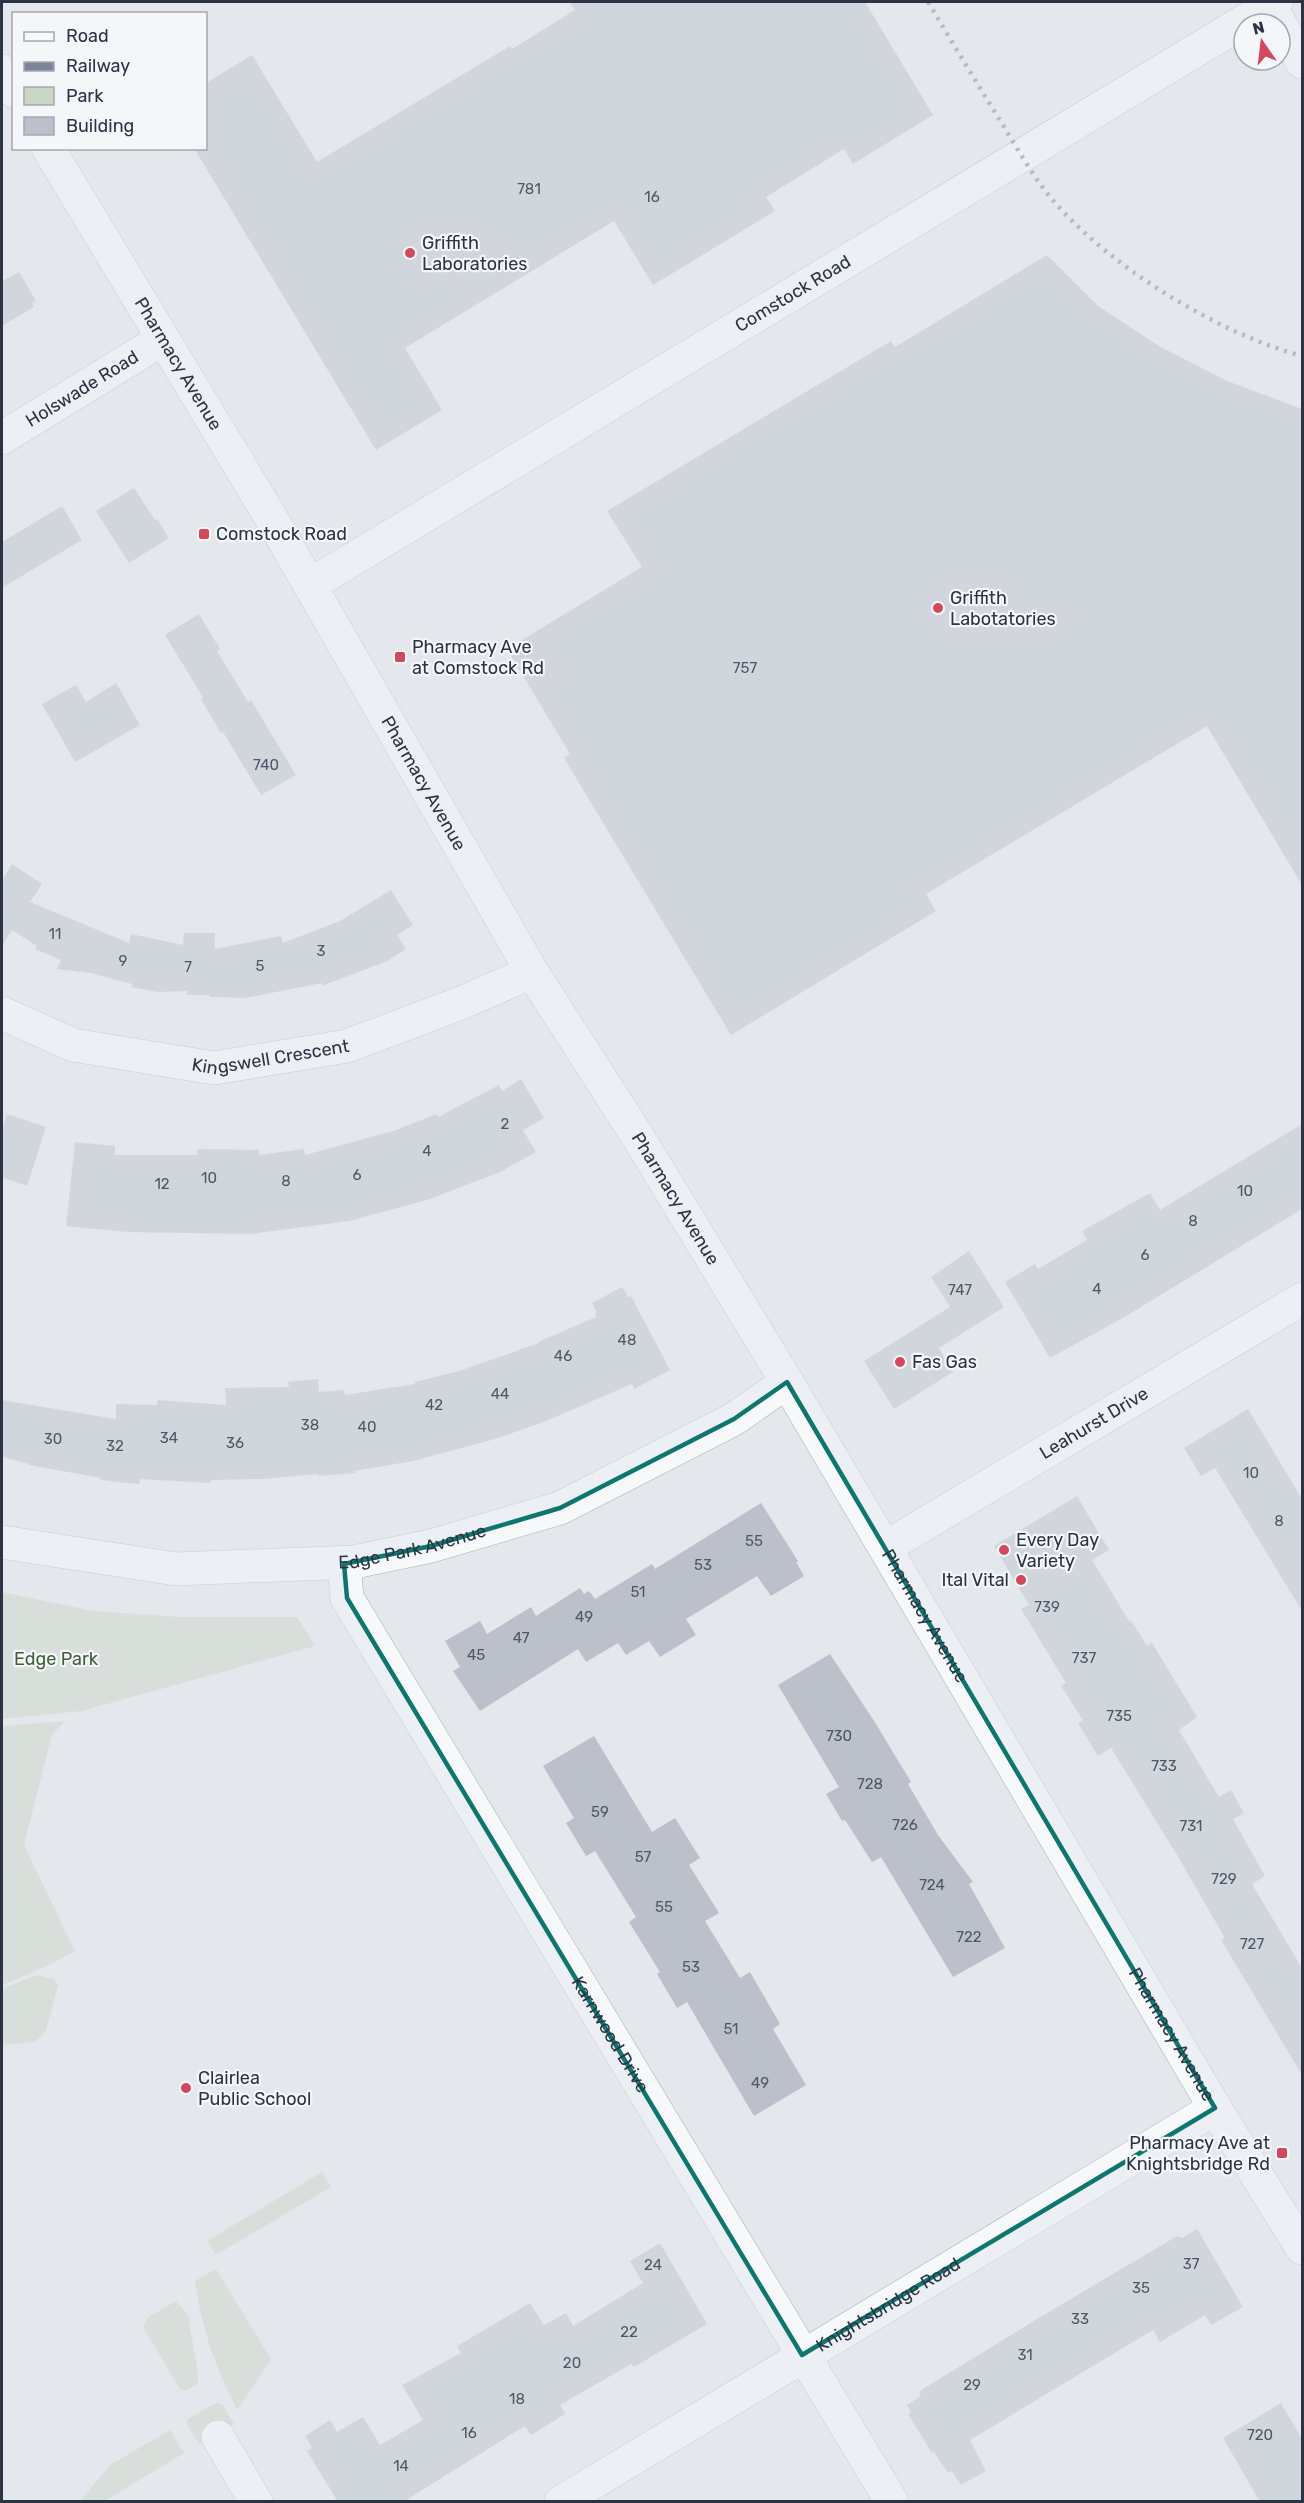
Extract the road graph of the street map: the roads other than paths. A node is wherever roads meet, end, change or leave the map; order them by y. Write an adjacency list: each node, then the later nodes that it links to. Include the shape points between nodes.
1 (1273, 4): 2 (street); 8 (street, Comstock Road)
2 (1302, 62)
3 (2, 71): 4 (street)
4 (12, 88)
5 (49, 150): 6 (street, Pharmacy Avenue)
6 (163, 339): 7 (street, Holswade Road); 8 (street, Pharmacy Avenue)
7 (2, 438)
8 (310, 585): 9 (street, Pharmacy Avenue)
9 (532, 972): 10 (street, Kingswell Crescent, via 347,1046 214,1068 74,1045); 12 (street, Pharmacy Avenue)
10 (2, 1012)
11 (1298, 1312): 14 (street, Leahurst Drive)
12 (787, 1382): 14 (street, Pharmacy Avenue); 15 (street, Edge Park Avenue, via 734,1419 560,1508 431,1546)
13 (2, 1542): 15 (street, Edge Park Avenue, via 176,1569)
14 (886, 1547): 16 (street, Pharmacy Avenue)
15 (344, 1564): 18 (street, Karnwood Drive, via 346,1599)
16 (1215, 2108): 17 (street, Pharmacy Avenue); 18 (street, Knightsbridge Road)
17 (1302, 2248)
18 (802, 2355): 21 (street, Knightsbridge Road); 22 (street, Karnwood Drive)
19 (218, 2437): 20 (street)
20 (256, 2502)
21 (561, 2502)
22 (892, 2502)

